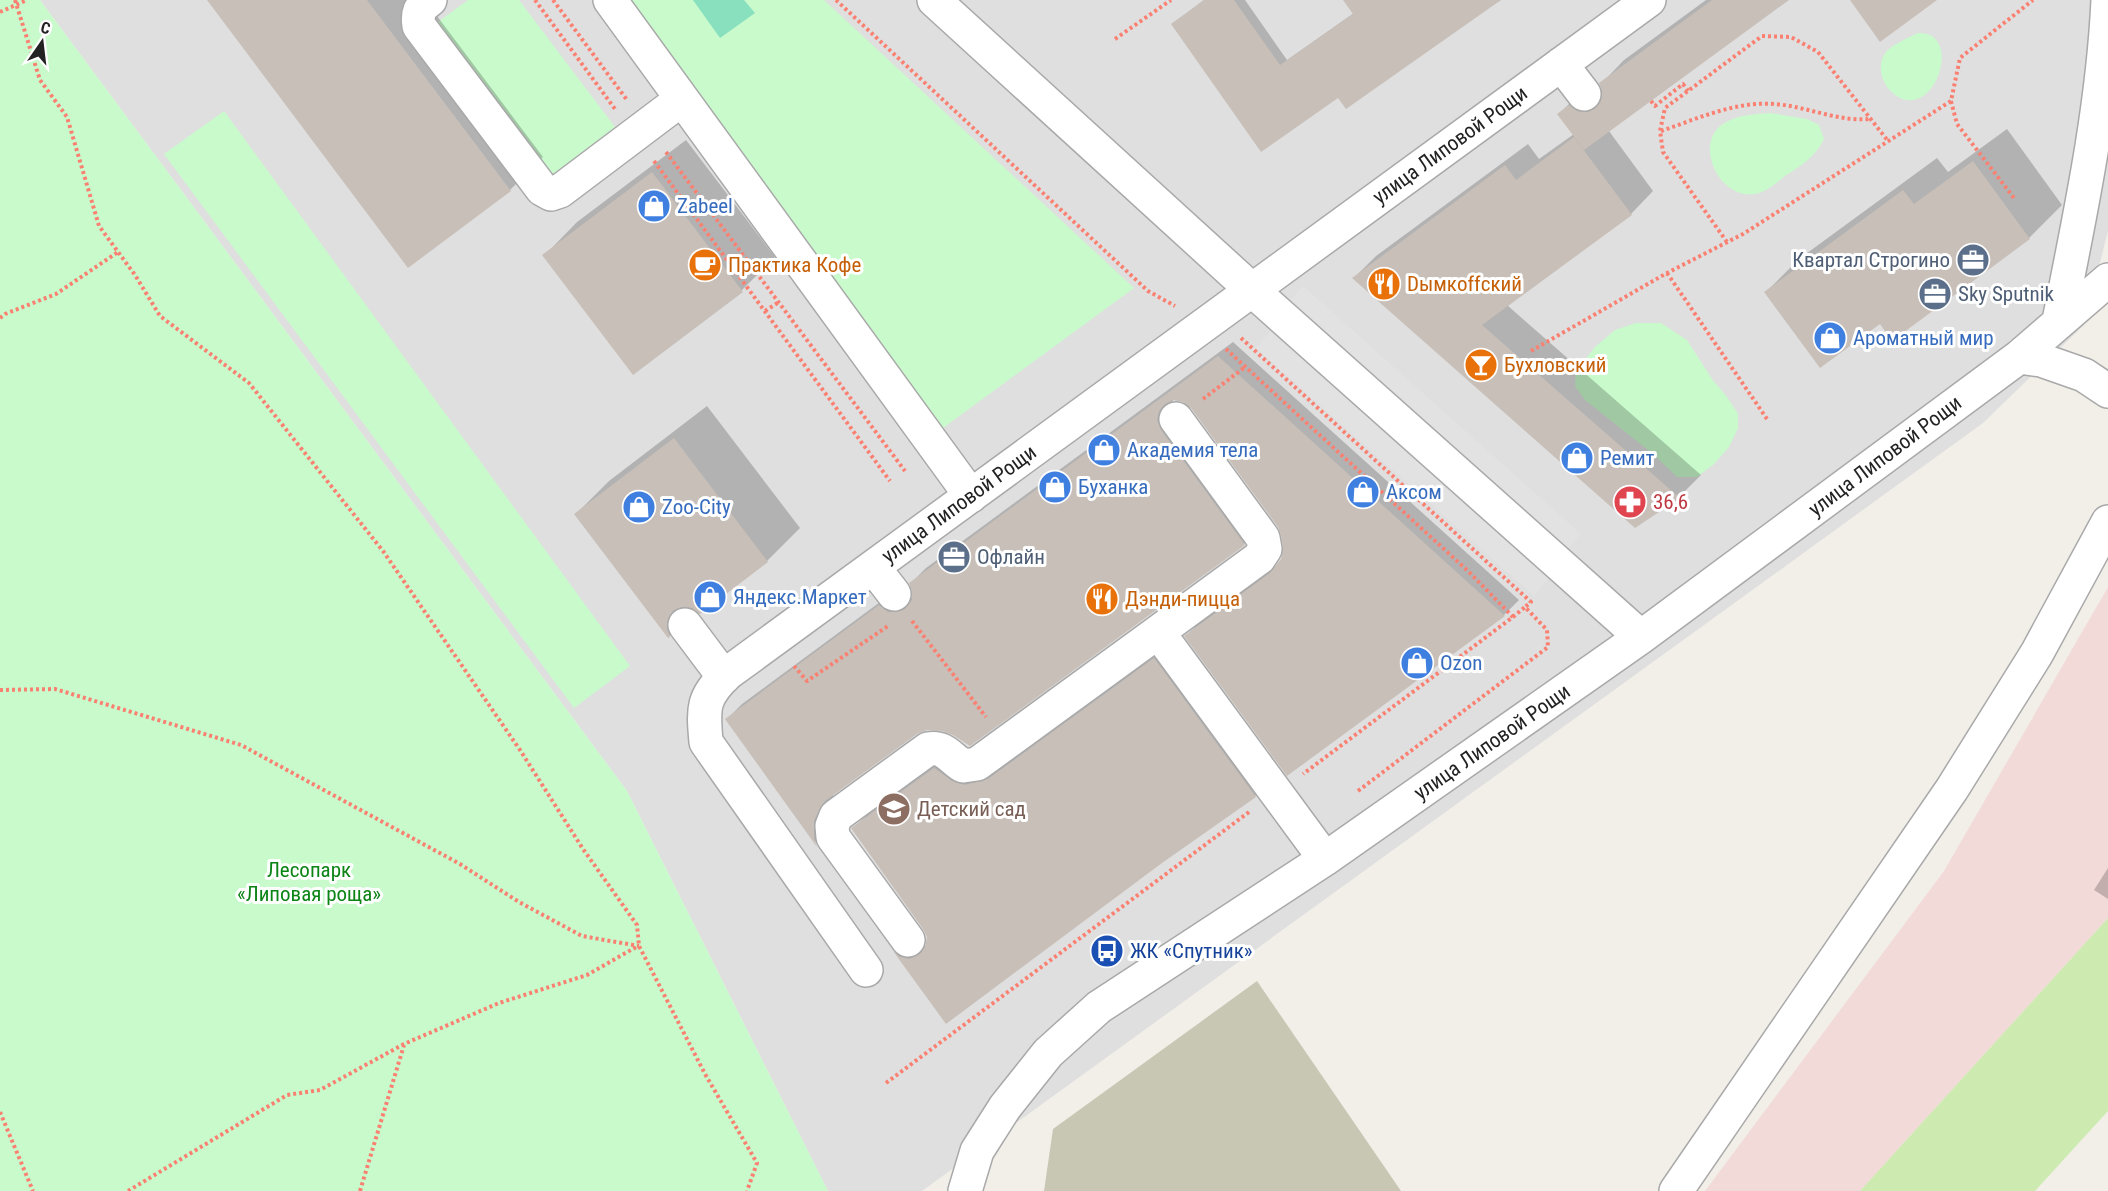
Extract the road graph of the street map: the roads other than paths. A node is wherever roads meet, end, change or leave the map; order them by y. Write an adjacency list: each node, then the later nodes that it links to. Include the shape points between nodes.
1 (430, 0): 8 (street, via 421,7 420,26 542,189 551,194)
2 (610, 0): 8 (street)
3 (934, 0): 10 (street)
4 (1648, 0): 6 (street, улица Липовой Рощи)
5 (2108, 0): 11 (street, via 2095,123)
6 (1561, 64): 7 (street); 10 (street, улица Липовой Рощи)
7 (1584, 94)
8 (682, 99): 15 (street)
9 (2108, 280): 11 (street, улица Липовой Рощи)
10 (1252, 290): 15 (street, улица Липовой Рощи); 21 (street)
11 (2059, 321): 12 (street, улица Липовой Рощи)
12 (2019, 357): 13 (street, via 2084,375); 21 (street, улица Липовой Рощи)
13 (2108, 391)
14 (1176, 419): 20 (street, via 1263,538 1265,549 1259,558)
15 (970, 496): 17 (street, улица Липовой Рощи)
16 (2108, 522): 27 (street, via 2037,653 1952,789)
17 (873, 567): 18 (street); 22 (street, улица Липовой Рощи)
18 (899, 609)
19 (685, 626): 22 (street)
20 (1158, 632): 23 (street); 24 (street, via 977,764 963,766 946,751 928,748 836,816 833,837)
21 (1641, 637): 23 (street, улица Липовой Рощи)
22 (724, 677): 25 (street, улица Липовой Рощи, via 710,691 704,713 706,742)
23 (1324, 859): 26 (street, улица Липовой Рощи, via 1099,1007 1048,1053 1005,1107 977,1151)
24 (908, 940)
25 (866, 970)
26 (965, 1191)
27 (1676, 1191)

